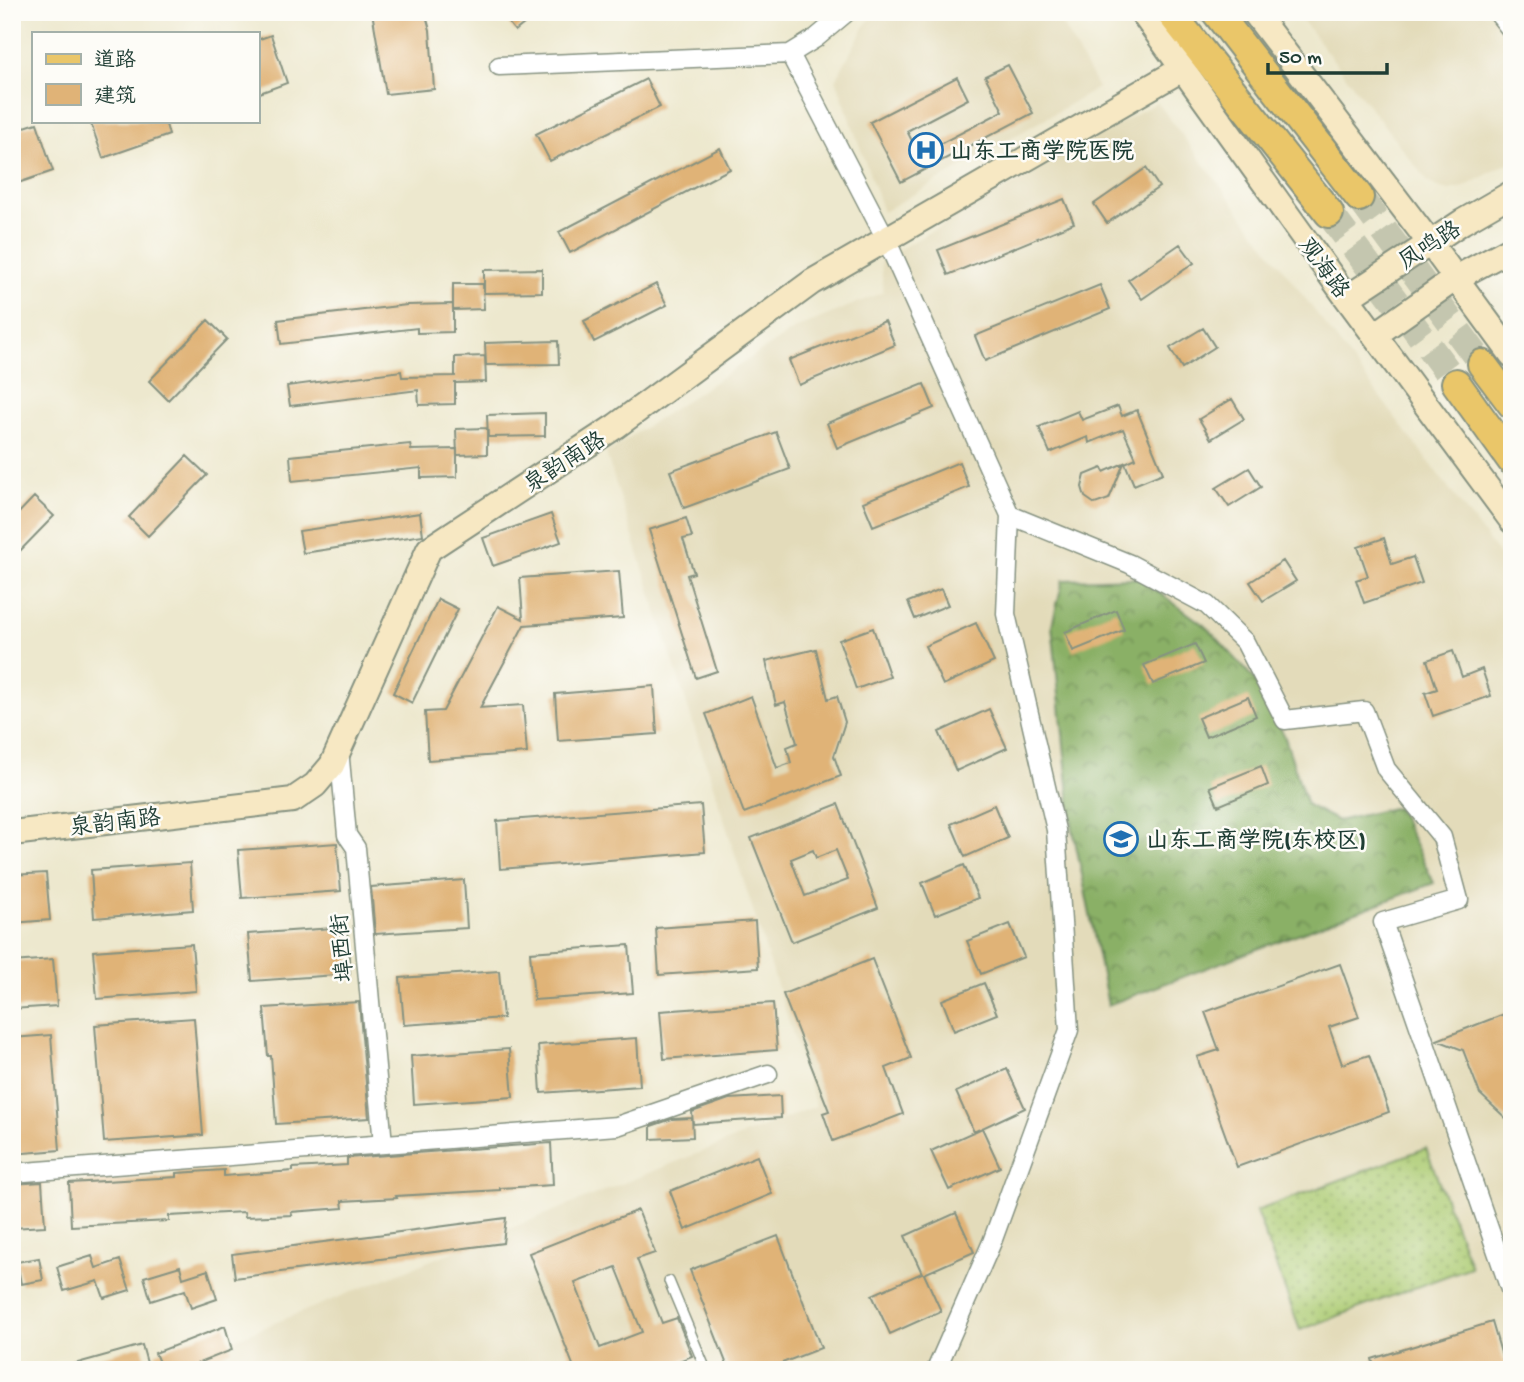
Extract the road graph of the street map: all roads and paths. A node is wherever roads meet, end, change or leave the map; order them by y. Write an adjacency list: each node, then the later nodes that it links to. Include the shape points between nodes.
1 (848, 12): 8 (street)
2 (1142, 12): 10 (street, 观海路)
3 (1170, 12): 13 (main road, 观海路)
4 (1216, 12): 12 (main road)
5 (1254, 12): 15 (street)
6 (1497, 12): 7 (street)
7 (1512, 31)
8 (790, 54): 9 (street); 14 (street)
9 (499, 66)
10 (1182, 69): 14 (street, 泉韵南路); 18 (street, 观海路)
11 (1512, 193): 15 (street, 凤鸣路)
12 (1359, 197)
13 (1329, 213)
14 (886, 239): 25 (street); 27 (street, 泉韵南路, via 812,282 616,426 429,549)
15 (1430, 243): 17 (street); 18 (street, 凤鸣路)
16 (1512, 248): 17 (street, 凤鸣路)
17 (1455, 278): 19 (street, 凤鸣路); 20 (street)
18 (1347, 298): 19 (street, 观海路)
19 (1375, 335): 26 (street, 观海路)
20 (1512, 355)
21 (1482, 363): 23 (main road)
22 (1456, 383): 24 (main road)
23 (1512, 404)
24 (1512, 461)
25 (1010, 514): 33 (street, via 1130,564 1207,605 1245,642 1285,720 1364,711 1386,769 1442,837 1459,900 1383,922); 35 (street, via 1006,614 1056,830 1069,1030 992,1242)
26 (1512, 521)
27 (339, 749): 28 (street, 泉韵南路, via 315,785 293,800); 30 (street, 埠西街, via 347,835 356,848)
28 (12, 834)
29 (768, 1074): 30 (street, via 617,1126)
30 (383, 1144): 31 (street)
31 (12, 1172)
32 (669, 1281): 34 (lane)
33 (1512, 1295)
34 (706, 1370)
35 (936, 1370)

